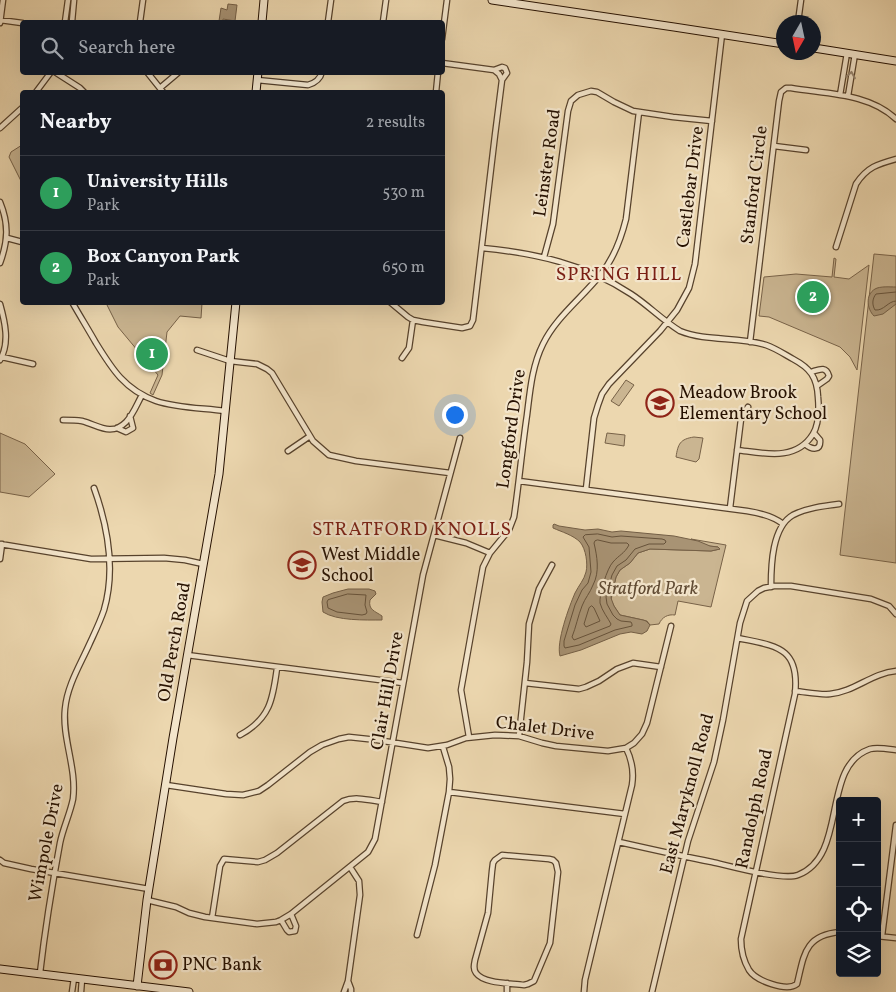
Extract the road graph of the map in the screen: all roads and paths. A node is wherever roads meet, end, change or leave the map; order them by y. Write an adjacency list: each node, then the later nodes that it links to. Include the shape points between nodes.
1 (3, 0): 20 (street)
2 (68, 0): 13 (street)
3 (74, 0): 14 (street)
4 (143, 0): 15 (street)
5 (264, 0): 16 (street)
6 (331, 0): 17 (street)
7 (386, 0): 18 (street)
8 (447, 0): 19 (street)
9 (492, 0): 11 (street)
10 (801, 0): 12 (street)
11 (523, 2): 22 (street)
12 (799, 15)
13 (65, 20)
14 (72, 20)
15 (140, 20)
16 (262, 20)
17 (328, 20)
18 (383, 20)
19 (444, 20)
20 (0, 21): 21 (street)
21 (20, 23)
22 (722, 34): 23 (street); 48 (street, Castlebar Drive)
23 (776, 43)
24 (821, 49): 25 (street)
25 (847, 53): 26 (street); 43 (street)
26 (855, 54): 27 (street); 44 (street, one-way to 26)
27 (896, 61)
28 (445, 63): 29 (street)
29 (494, 70): 37 (street); 37 (street, via 504,68 507,73)
30 (49, 75): 38 (street)
31 (60, 75): 39 (street)
32 (149, 75): 40 (street)
33 (177, 75): 40 (street)
34 (321, 75): 36 (street, via 316,82 308,85)
35 (438, 75): 42 (street)
36 (257, 76): 41 (street)
37 (502, 80): 57 (street)
38 (38, 90)
39 (82, 90)
40 (162, 90)
41 (256, 90)
42 (436, 90)
43 (840, 95): 44 (street, Stanford Circle); 50 (street, Stanford Circle, via 783,90)
44 (848, 96): 47 (street, Stanford Circle, via 879,106)
45 (20, 110): 49 (street)
46 (639, 112): 48 (street, Leinster Road); 58 (street, Leinster Road, via 591,91 571,101 553,224); 60 (street, Longford Drive, via 622,236)
47 (896, 119)
48 (712, 121): 66 (street, Castlebar Drive, via 695,264 683,301)
49 (0, 128)
50 (774, 146): 51 (street); 67 (street, Stanford Circle)
51 (806, 150)
52 (896, 159): 56 (street, via 872,167 861,175)
53 (0, 202): 54 (street)
54 (7, 238): 55 (street); 59 (street)
55 (20, 241)
56 (836, 247)
57 (482, 248): 58 (street); 65 (street, via 470,326 462,328)
58 (544, 257): 60 (street)
59 (0, 262)
60 (599, 276): 66 (street, via 632,295); 88 (street, Longford Drive, via 549,332 538,356 531,385)
61 (0, 304): 70 (street, via 6,330)
62 (74, 305): 75 (street, via 118,377)
63 (236, 305): 71 (street, Old Perch Road)
64 (394, 305): 65 (street)
65 (413, 320): 69 (street, via 409,348)
66 (667, 323): 67 (street, via 690,335); 90 (street, Castlebar Drive, via 602,394 594,418)
67 (750, 342): 73 (street, via 774,348)
68 (198, 350): 71 (street)
69 (402, 358)
70 (1, 359): 72 (street)
71 (230, 361): 77 (street, Old Perch Road); 82 (street, via 257,364 272,373)
72 (33, 364)
73 (811, 372): 74 (street); 74 (street, via 822,368 828,372 829,376)
74 (817, 386): 81 (street)
75 (142, 395): 77 (street, via 179,406); 78 (street)
76 (748, 407): 85 (street, via 741,419)
77 (225, 410): 99 (street, Old Perch Road, via 219,474)
78 (130, 416): 80 (street); 80 (street, via 133,428 126,432)
79 (63, 420): 80 (street, via 83,422 106,430)
80 (117, 428)
81 (814, 433): 84 (street); 84 (street, via 820,445 813,449)
82 (310, 436): 86 (street); 87 (street, via 322,450 340,458)
83 (460, 438): 87 (street, Clair Hill Drive)
84 (805, 444): 85 (street, via 783,454)
85 (737, 450): 92 (street)
86 (288, 451)
87 (450, 473): 94 (street, Clair Hill Drive)
88 (519, 481): 90 (street); 96 (street, Longford Drive, via 511,526)
89 (94, 488): 98 (street, Wimpole Drive, via 108,534)
90 (586, 489): 92 (street)
91 (838, 504): 93 (street, via 801,512)
92 (730, 508): 93 (street, via 761,513)
93 (783, 524): 101 (street, via 776,541)
94 (434, 535): 96 (street); 110 (street, Clair Hill Drive, via 423,575)
95 (1, 544): 97 (street); 98 (street, via 91,559)
96 (490, 553): 114 (street, Longford Drive, via 481,578 461,690)
97 (0, 558)
98 (110, 559): 99 (street, via 164,558); 128 (street, Wimpole Drive, via 104,610 71,684 65,709 73,791)
99 (203, 564): 105 (street, Old Perch Road)
100 (552, 565): 109 (street, via 539,589 529,624)
101 (771, 586): 102 (street, via 791,586 871,599 888,606); 104 (street, East Maryknoll Road, via 758,591 747,601)
102 (896, 614)
103 (671, 626): 106 (street)
104 (738, 638): 111 (street, Randolph Road, via 777,648 787,654 794,670); 125 (street, East Maryknoll Road, via 714,762)
105 (187, 655): 107 (street); 119 (street, Old Perch Road)
106 (661, 667): 109 (street, via 633,663 579,689); 117 (street, via 645,729)
107 (277, 668): 110 (street); 112 (street, via 273,698 267,710 250,730)
108 (896, 671): 111 (street, via 831,694)
109 (525, 682): 113 (street)
110 (403, 684): 115 (street, Clair Hill Drive)
111 (795, 691): 129 (street, Randolph Road)
112 (240, 735)
113 (519, 736): 114 (street, Chalet Drive); 117 (street, Chalet Drive, via 582,749 608,751)
114 (469, 737): 116 (street, Chalet Drive)
115 (393, 743): 116 (street, Chalet Drive); 119 (street, Chalet Drive, via 349,737 330,742 310,752 268,785 250,794 235,795); 121 (street, Clair Hill Drive)
116 (443, 747): 120 (street, via 449,767)
117 (626, 748): 122 (street, via 633,778)
118 (896, 750): 129 (street, via 870,749 847,767 824,849 812,866 789,877)
119 (166, 785): 130 (street, Old Perch Road)
120 (449, 792): 122 (street); 137 (street)
121 (382, 802): 127 (street, Clair Hill Drive, via 371,848); 133 (street, via 343,801 265,860 224,859 220,866)
122 (626, 814): 124 (street)
123 (896, 825): 136 (street)
124 (619, 842): 125 (street); 154 (street)
125 (684, 856): 129 (street); 155 (street, East Maryknoll Road)
126 (0, 860): 128 (street)
127 (350, 867): 132 (street, Clair Hill Drive); 144 (street, via 359,881 360,895)
128 (55, 872): 130 (street); 141 (street, Wimpole Drive)
129 (755, 872): 135 (street, Randolph Road, via 741,946 745,962 763,983 790,990 795,987 805,952 811,944)
130 (149, 889): 131 (street, Old Perch Road)
131 (148, 900): 133 (street, Clair Hill Drive); 146 (street, Old Perch Road)
132 (291, 914): 134 (street, Clair Hill Drive); 134 (street, via 295,931 289,932)
133 (212, 918): 134 (street, Clair Hill Drive, via 257,924)
134 (281, 920)
135 (836, 932)
136 (881, 932)
137 (417, 935)
138 (881, 936): 139 (street)
139 (896, 938)
140 (0, 969): 141 (street)
141 (40, 974): 142 (street)
142 (74, 978): 143 (street); 147 (street)
143 (82, 979): 146 (street); 148 (street)
144 (348, 981): 151 (street); 152 (street)
145 (507, 983): 145 (street, via 487,980 476,973 474,967 488,913 495,860 502,855 553,860 558,868 550,944 534,981 528,984); 153 (street)
146 (137, 986): 149 (street)
147 (72, 992)
148 (80, 992)
149 (184, 992): 150 (street)
150 (189, 992)
151 (344, 992)
152 (351, 992)
153 (507, 992)
154 (584, 992)
155 (652, 992)

